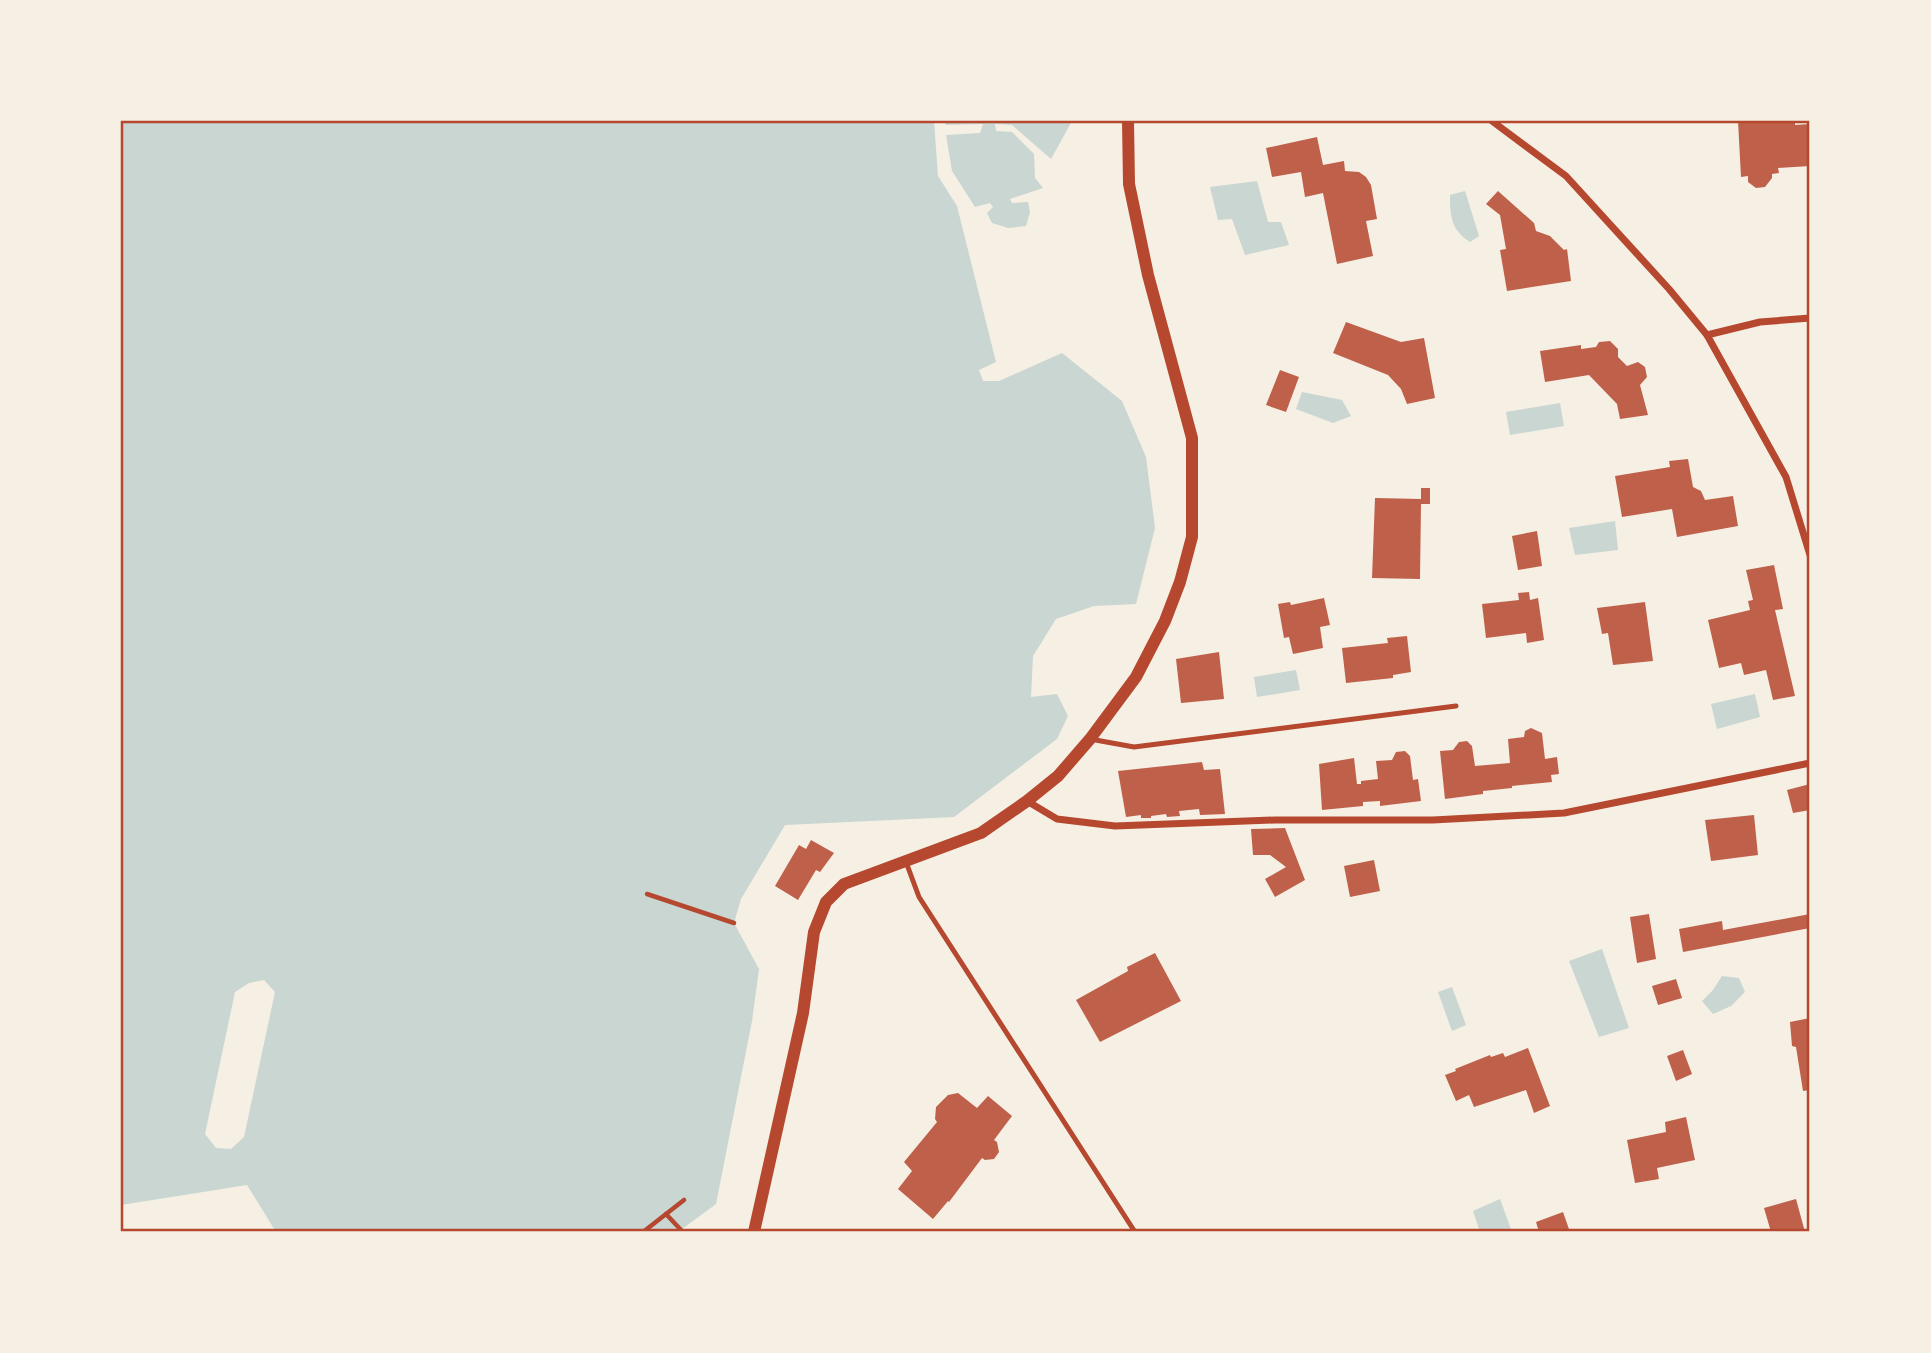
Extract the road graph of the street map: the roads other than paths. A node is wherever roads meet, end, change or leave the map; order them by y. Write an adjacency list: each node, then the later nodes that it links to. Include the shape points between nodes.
1 (1128, 121): 7 (street, via 1129,184 1192,438 1192,537 1165,621 1136,677)
2 (1492, 121): 4 (street, via 1566,176)
3 (1810, 318): 4 (street, via 1760,322)
4 (1707, 335): 5 (street, via 1786,477)
5 (1810, 555)
6 (1456, 706): 7 (lane, via 1134,747)
7 (1090, 739): 9 (street, via 1058,776)
8 (1810, 763): 9 (street, via 1564,813 1433,820 1115,826 1057,819)
9 (1027, 801): 10 (street, via 981,833)
10 (906, 862): 11 (street, via 844,884 826,902 814,932 803,1013); 12 (lane, via 919,897)
11 (754, 1232)
12 (1135, 1232)

